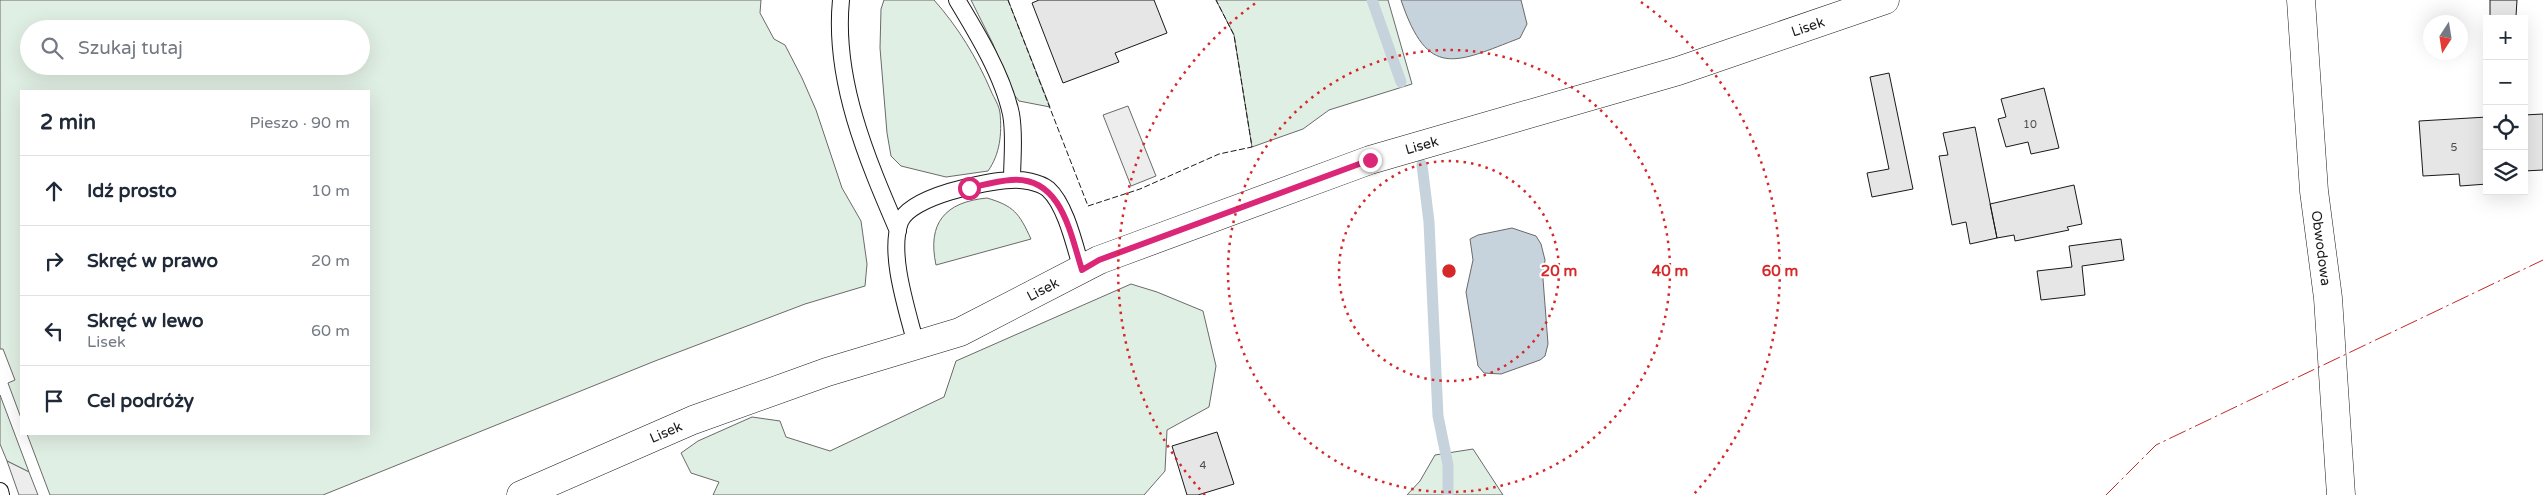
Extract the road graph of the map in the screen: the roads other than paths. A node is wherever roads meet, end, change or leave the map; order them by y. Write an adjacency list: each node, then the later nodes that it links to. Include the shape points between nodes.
1 (841, 0): 6 (lane, via 838,27 852,103 864,151)
2 (957, 0): 5 (lane, via 1004,92 1011,115)
3 (1886, 0): 7 (street, Lisek, via 1678,71 1370,160 1099,260)
4 (2301, 0): 12 (street, Obwodowa, via 2314,191 2328,298)
5 (1012, 180): 6 (lane, via 922,201 901,220); 7 (lane, via 1035,183 1047,189 1058,202)
6 (898, 231): 8 (lane, via 896,247 901,280)
7 (1082, 270): 8 (street, Lisek, via 960,332)
8 (916, 345): 11 (street, Lisek, via 827,372 693,420)
9 (0, 491): 10 (lane)
10 (2, 495)
11 (522, 495)
12 (2341, 495)

